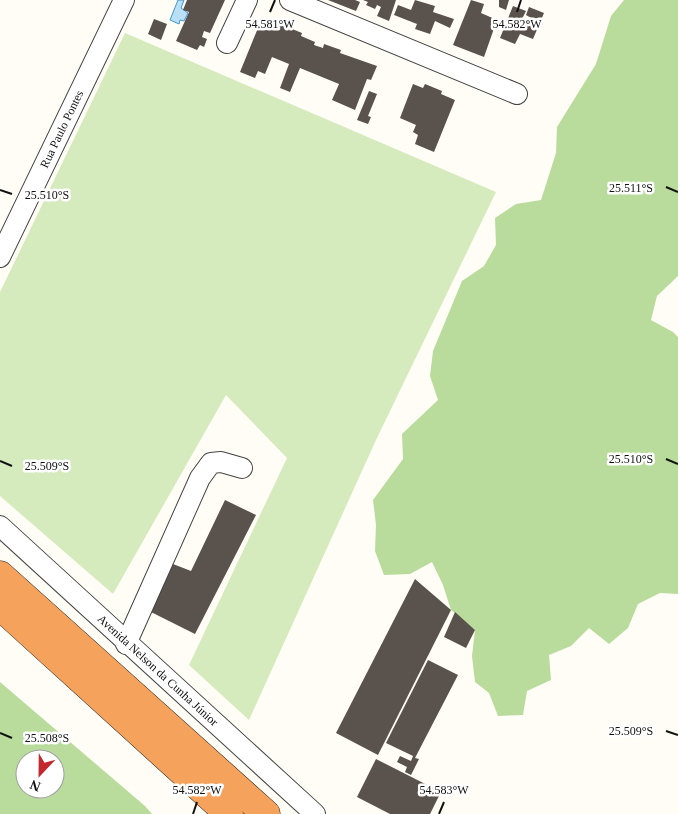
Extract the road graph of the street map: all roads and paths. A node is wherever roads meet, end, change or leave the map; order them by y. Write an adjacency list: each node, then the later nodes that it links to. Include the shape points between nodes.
1 (124, 0): 6 (street, Rua Paulo Pontes)
2 (248, 0): 4 (street)
3 (290, 0): 5 (street)
4 (227, 43)
5 (517, 94)
6 (0, 257)
7 (242, 468): 11 (street, via 221,462 211,464 200,478)
8 (0, 526): 11 (street, Avenida Nelson da Cunha Júnior)
9 (0, 575): 15 (highway)
10 (0, 606): 12 (highway)
11 (126, 644): 16 (street, Avenida Nelson da Cunha Júnior)
12 (189, 777): 13 (highway); 14 (highway)
13 (222, 814)
14 (229, 814)
15 (266, 814)
16 (315, 814)

